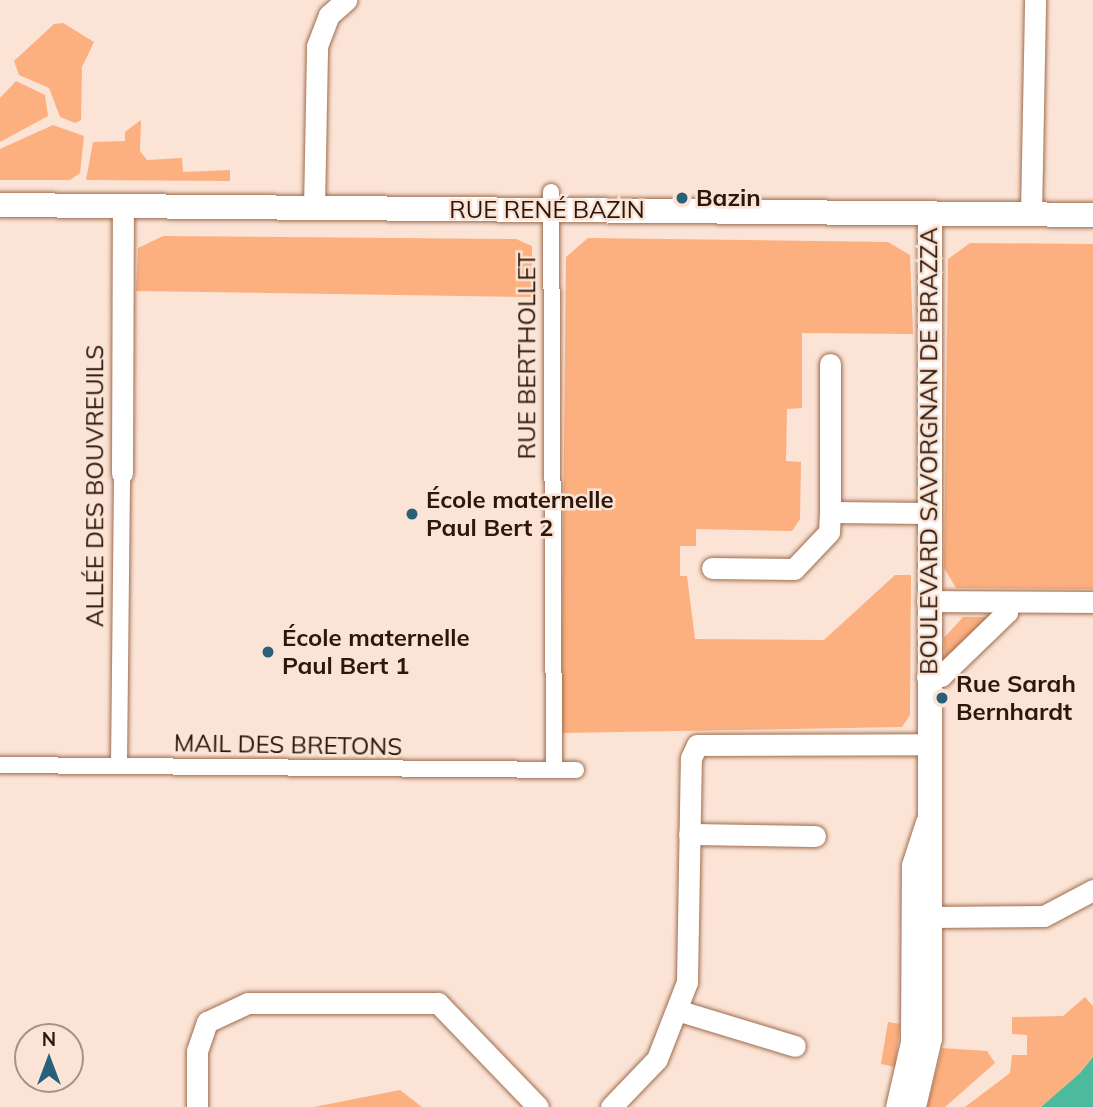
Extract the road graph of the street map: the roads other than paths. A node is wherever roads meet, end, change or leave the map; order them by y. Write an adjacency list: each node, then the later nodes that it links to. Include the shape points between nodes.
1 (345, 0): 6 (street, via 329,15 317,46)
2 (1035, 0): 8 (street)
3 (551, 201): 6 (street, RUE RENÉ BAZIN); 7 (street, RUE RENÉ BAZIN); 22 (street, RUE BERTHOLLET)
4 (0, 205): 5 (street, RUE RENÉ BAZIN)
5 (123, 207): 6 (street, RUE RENÉ BAZIN); 11 (street, ALLÉE DES BOUVREUILS)
6 (314, 208)
7 (930, 213): 8 (street, RUE RENÉ BAZIN); 13 (street, BOULEVARD SAVORGNAN DE BRAZZA)
8 (1031, 214): 9 (street, RUE RENÉ BAZIN)
9 (1093, 215)
10 (830, 364): 12 (street)
11 (122, 473): 21 (street, ALLÉE DES BOUVREUILS)
12 (830, 512): 13 (street); 14 (street, via 829,532 794,569)
13 (928, 513): 15 (street, BOULEVARD SAVORGNAN DE BRAZZA)
14 (712, 568)
15 (927, 601): 16 (street); 18 (street, BOULEVARD SAVORGNAN DE BRAZZA)
16 (1007, 601): 17 (street); 18 (street, via 1007,612 941,676)
17 (1093, 603)
18 (927, 677): 19 (street, BOULEVARD SAVORGNAN DE BRAZZA)
19 (927, 744): 24 (street, BOULEVARD SAVORGNAN DE BRAZZA); 25 (street, via 704,741 691,758)
20 (0, 765): 21 (street, MAIL DES BRETONS)
21 (119, 766): 22 (street, MAIL DES BRETONS)
22 (554, 770): 23 (street, MAIL DES BRETONS)
23 (576, 770)
24 (928, 817): 28 (street, BOULEVARD SAVORGNAN DE BRAZZA); 34 (street, via 912,865 911,1042)
25 (690, 834): 26 (street); 29 (street, via 690,965)
26 (815, 836)
27 (1093, 890): 28 (street, via 1044,916)
28 (930, 917): 35 (street, BOULEVARD SAVORGNAN DE BRAZZA, via 930,1038)
29 (680, 1011): 30 (street); 33 (street, via 657,1059)
30 (795, 1046)
31 (197, 1107): 32 (street, via 201,1036 215,1013 230,1006 438,1003)
32 (538, 1107)
33 (611, 1107)
34 (896, 1107)
35 (914, 1107)

